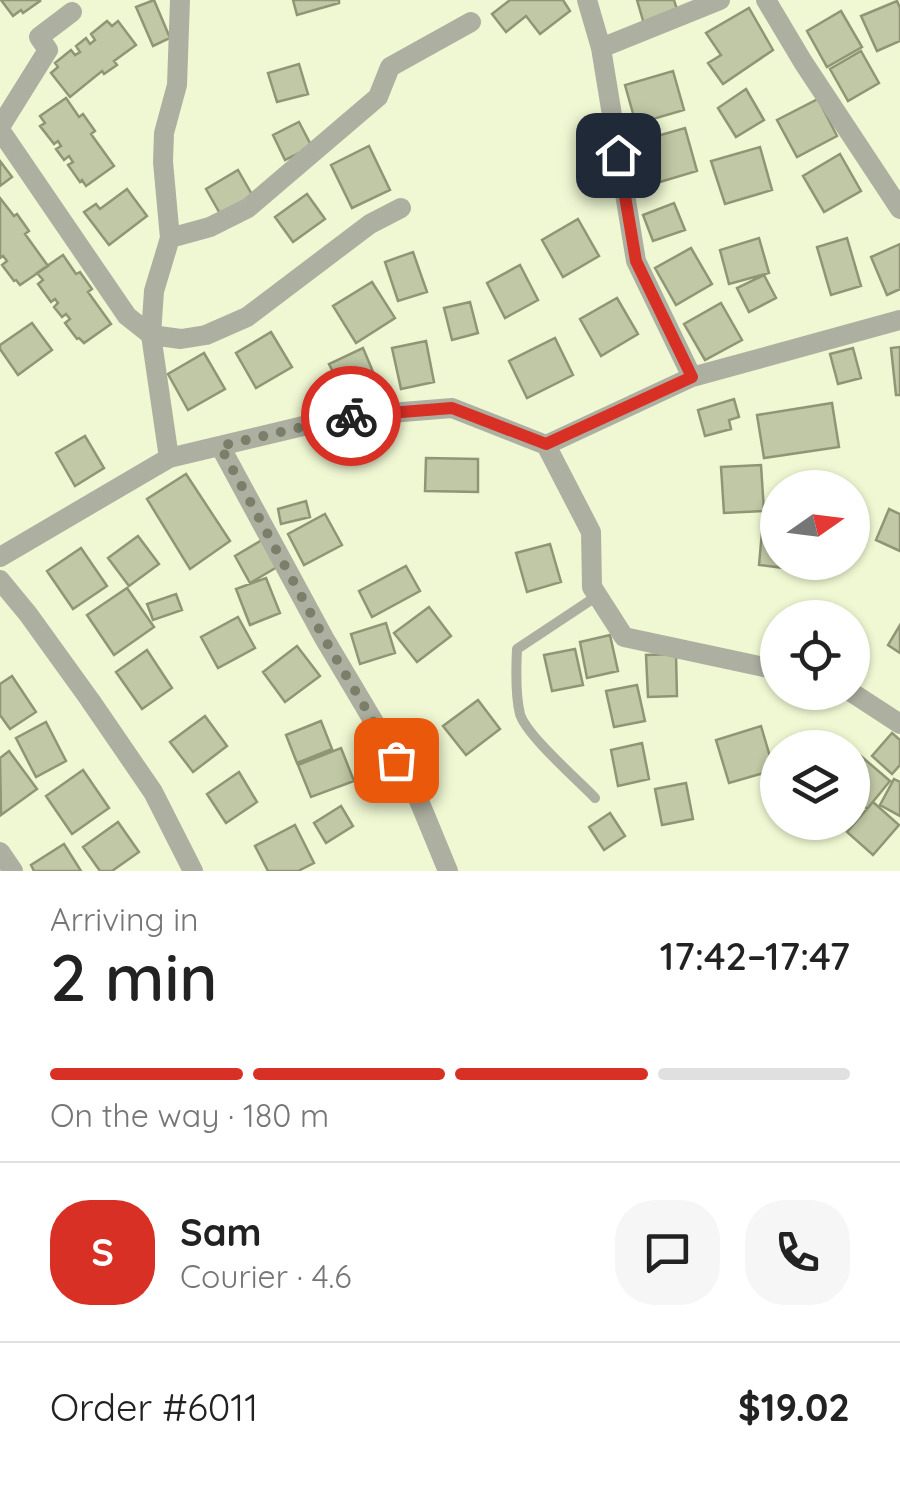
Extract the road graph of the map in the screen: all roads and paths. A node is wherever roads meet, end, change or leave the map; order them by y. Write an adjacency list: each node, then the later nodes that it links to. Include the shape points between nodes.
1 (180, 0): 11 (street, via 176,85 162,162)
2 (587, 0): 7 (street)
3 (720, 0): 7 (street)
4 (766, 0): 10 (street)
5 (72, 12): 8 (street, via 39,37 48,50)
6 (472, 22): 11 (street, via 390,67 378,97 248,208)
7 (602, 48): 14 (street, via 636,261)
8 (0, 128): 13 (street, via 127,316)
9 (400, 208): 13 (street, via 247,317 206,335)
10 (900, 209)
11 (170, 238): 13 (street, via 154,292)
12 (900, 320): 14 (street)
13 (151, 335): 17 (street)
14 (692, 377): 15 (street)
15 (546, 444): 16 (street, via 452,408 340,417); 20 (street, via 591,532)
16 (220, 446): 17 (street); 28 (street, via 415,790)
17 (170, 458): 18 (street)
18 (0, 558)
19 (0, 580): 27 (street, via 153,792)
20 (597, 596): 21 (street, via 624,637); 24 (lane, via 518,648 516,668 520,717)
21 (760, 666)
22 (870, 704): 23 (street)
23 (900, 724)
24 (596, 798)
25 (0, 852): 26 (street)
26 (13, 871)
27 (193, 871)
28 (448, 871)

